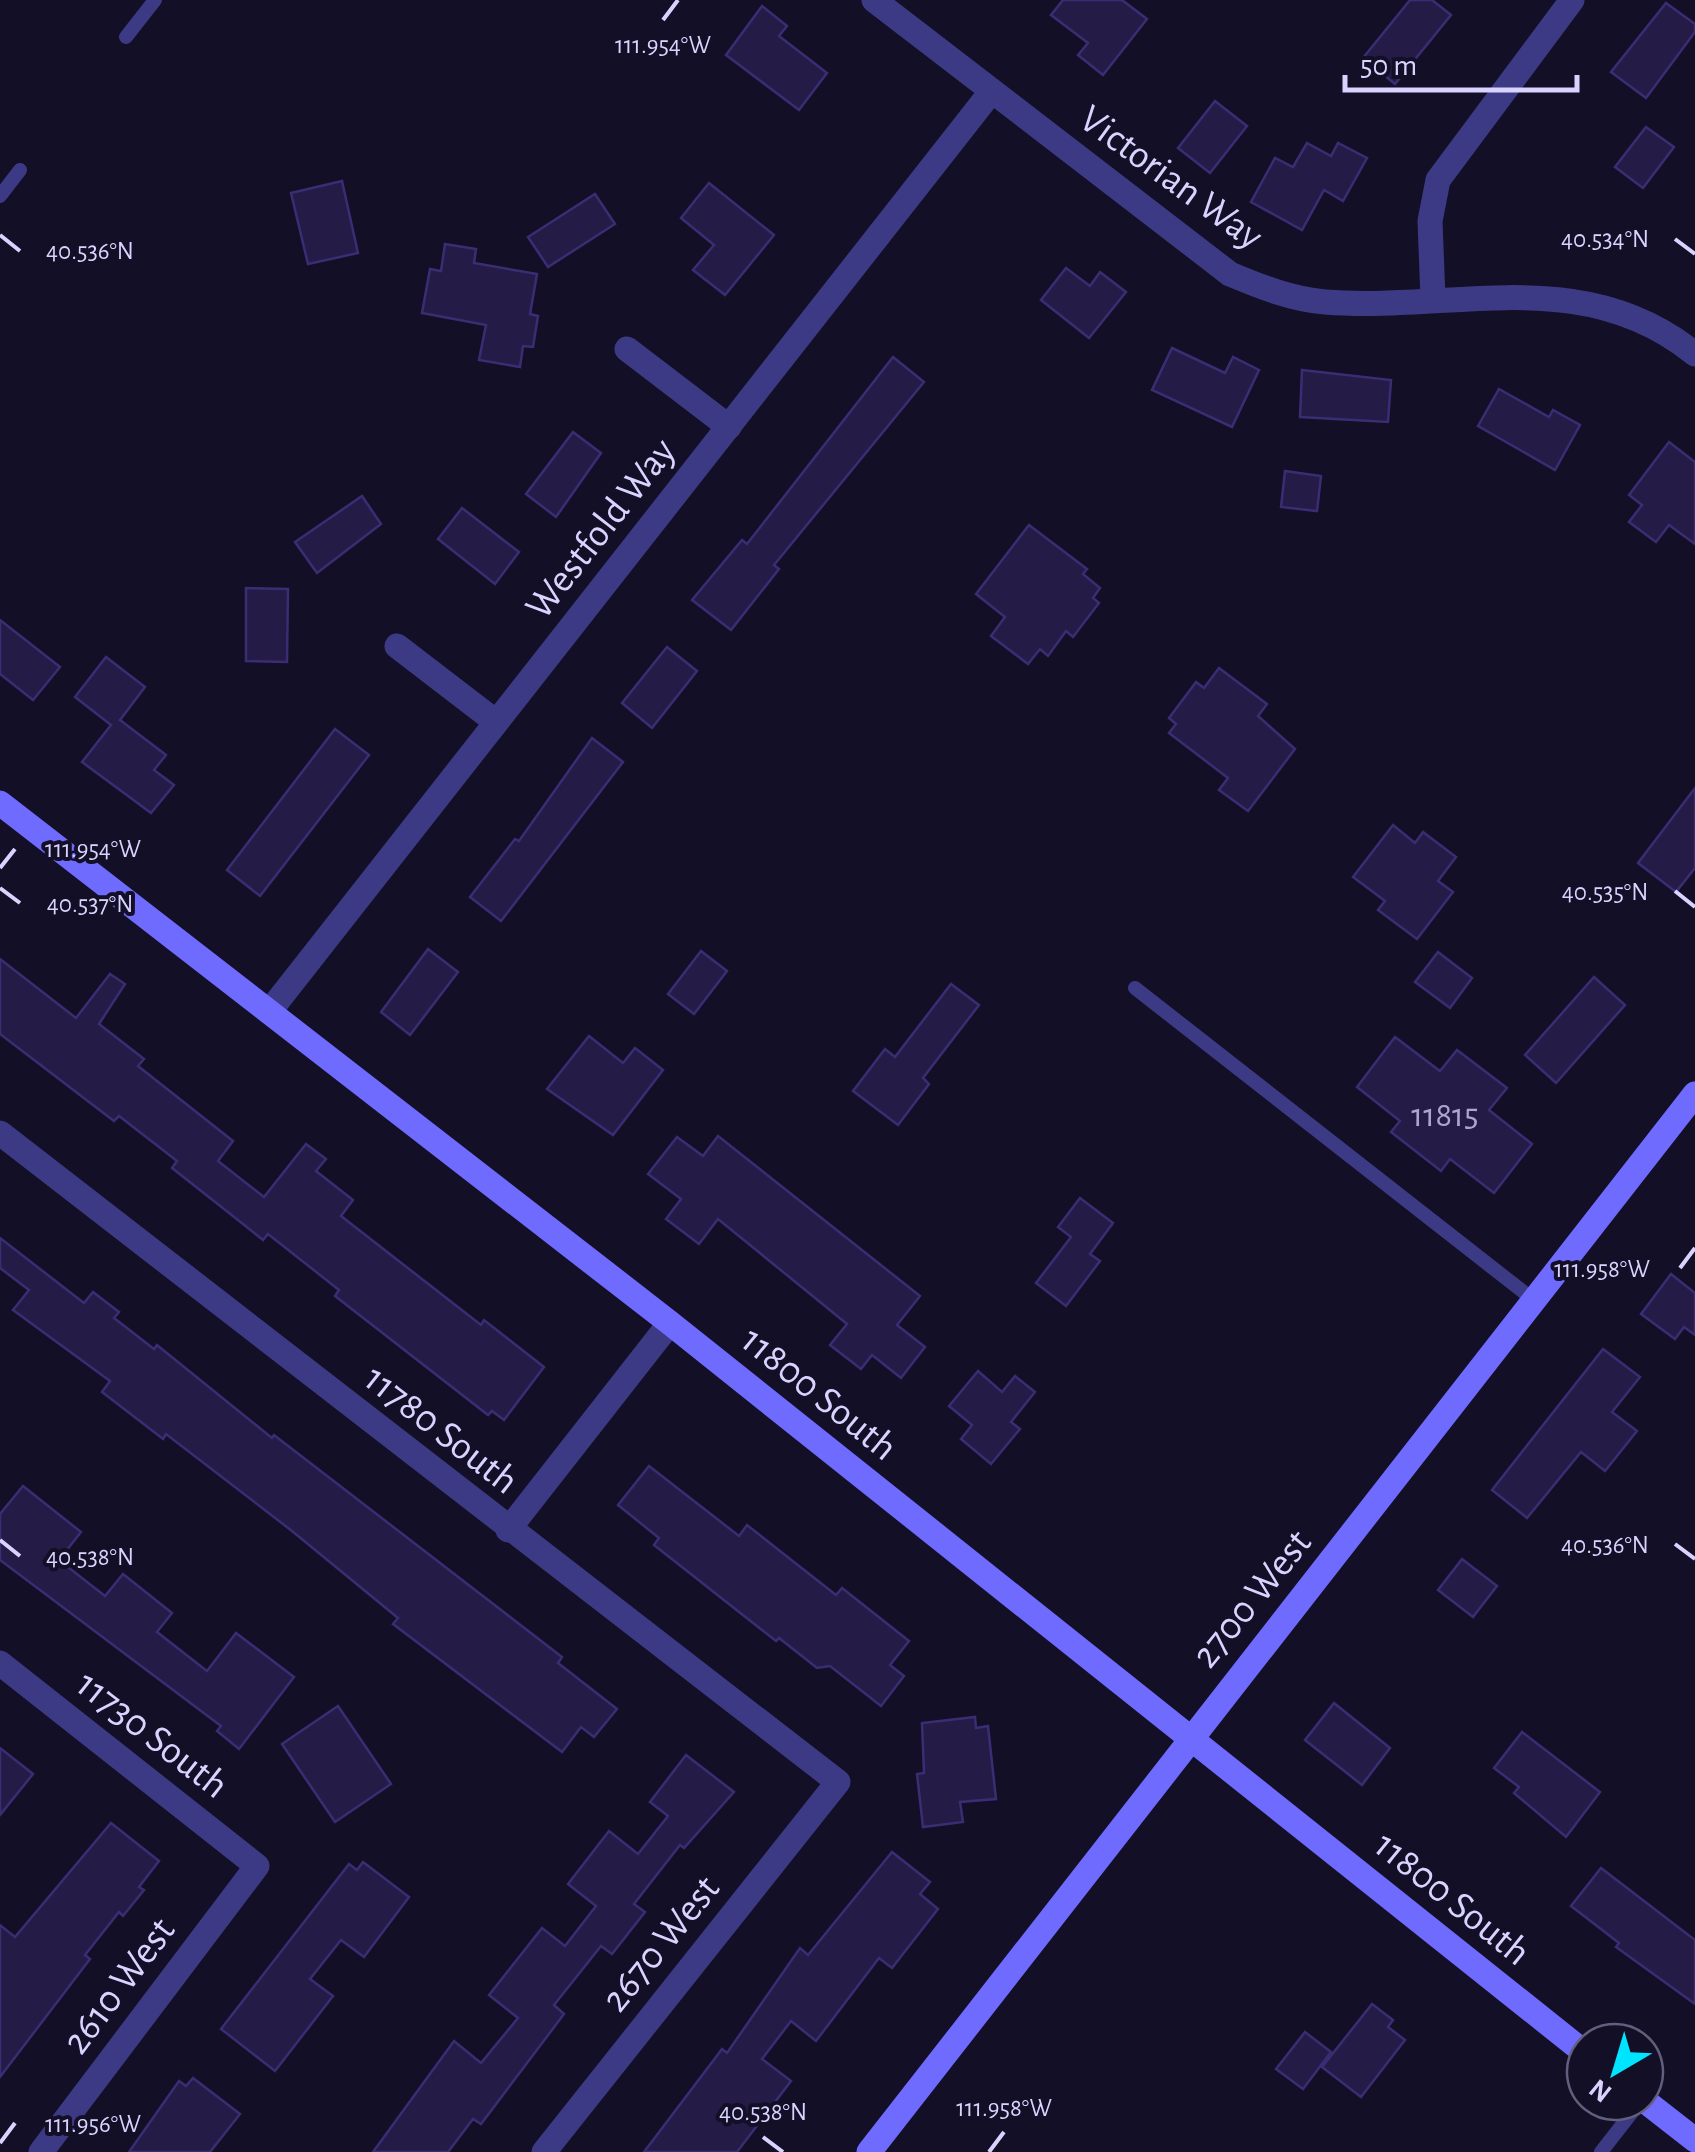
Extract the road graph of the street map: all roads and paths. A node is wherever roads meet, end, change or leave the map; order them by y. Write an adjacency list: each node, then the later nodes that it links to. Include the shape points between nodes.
1 (155, 0): 4 (lane)
2 (874, 0): 5 (street, Victorian Way)
3 (1572, 0): 8 (street, via 1438,180 1430,221)
4 (126, 37)
5 (991, 92): 8 (street, Victorian Way, via 1230,274 1276,293 1326,302); 11 (street, Westfold Way)
6 (20, 170): 7 (lane)
7 (0, 196)
8 (1433, 299): 10 (street, Victorian Way, via 1544,295 1606,308 1675,338)
9 (627, 348): 11 (street)
10 (1695, 354)
11 (729, 427): 13 (street, Westfold Way)
12 (397, 646): 13 (street)
13 (496, 722): 16 (street, Westfold Way)
14 (0, 802): 16 (main road, 11800 South)
15 (1135, 988): 19 (lane)
16 (269, 1012): 20 (main road, 11800 South)
17 (1695, 1094): 19 (main road, 2700 West)
18 (0, 1133): 21 (street, 11780 South)
19 (1535, 1301): 23 (main road, 2700 West)
20 (670, 1323): 21 (street); 23 (main road, 11800 South)
21 (508, 1530): 24 (street, 11780 South)
22 (0, 1663): 25 (street, 11730 South)
23 (1190, 1737): 26 (main road, 11800 South); 32 (main road, 2700 West)
24 (838, 1782): 31 (street, 2670 West)
25 (257, 1866): 30 (street, 2610 West)
26 (1565, 2037)
27 (1665, 2118): 29 (main road)
28 (1625, 2122): 33 (lane)
29 (1695, 2140)
30 (40, 2152)
31 (544, 2152)
32 (869, 2152)
33 (1601, 2152)

